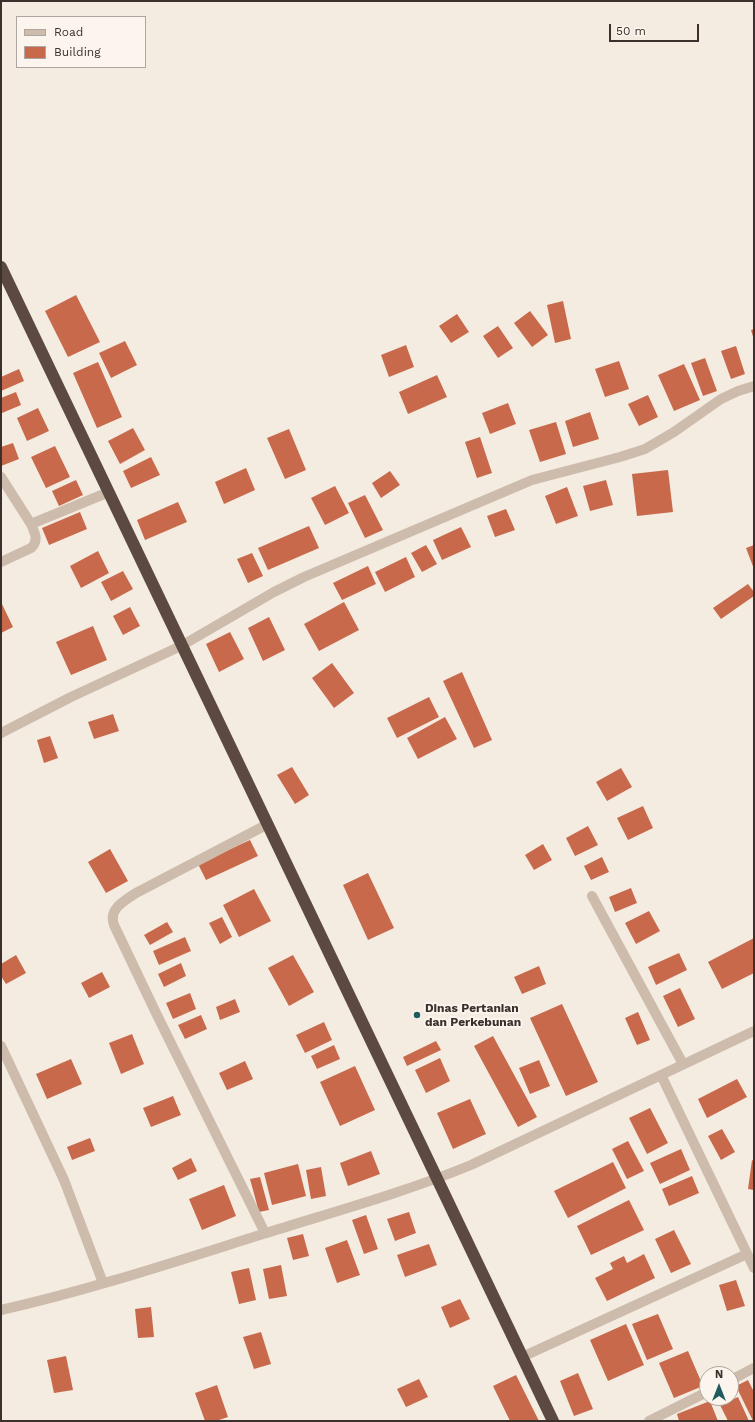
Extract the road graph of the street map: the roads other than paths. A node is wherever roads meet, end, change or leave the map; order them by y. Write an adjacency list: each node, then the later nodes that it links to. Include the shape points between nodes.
1 (1, 268): 4 (highway)
2 (754, 386): 7 (street, via 722,399 645,449 543,476 517,486 304,577)
3 (1, 477): 5 (street)
4 (109, 492): 5 (street); 7 (highway)
5 (31, 524): 6 (street, via 37,539 35,545)
6 (1, 562)
7 (181, 646): 8 (street, via 71,696); 9 (highway)
8 (1, 733)
9 (268, 824): 15 (highway); 16 (street, via 136,893 120,904 112,916 156,1013)
10 (592, 896): 13 (street)
11 (754, 1031): 13 (street)
12 (1, 1046): 19 (street, via 64,1180)
13 (683, 1064): 14 (street)
14 (661, 1075): 15 (street); 17 (street)
15 (437, 1179): 16 (street); 21 (highway)
16 (265, 1233): 19 (street)
17 (747, 1254): 18 (street); 21 (street)
18 (754, 1268)
19 (103, 1283): 20 (street)
20 (1, 1310)
21 (522, 1357): 25 (highway)
22 (754, 1368): 23 (street)
23 (739, 1376)
24 (699, 1396): 26 (street)
25 (553, 1421)
26 (649, 1421)

